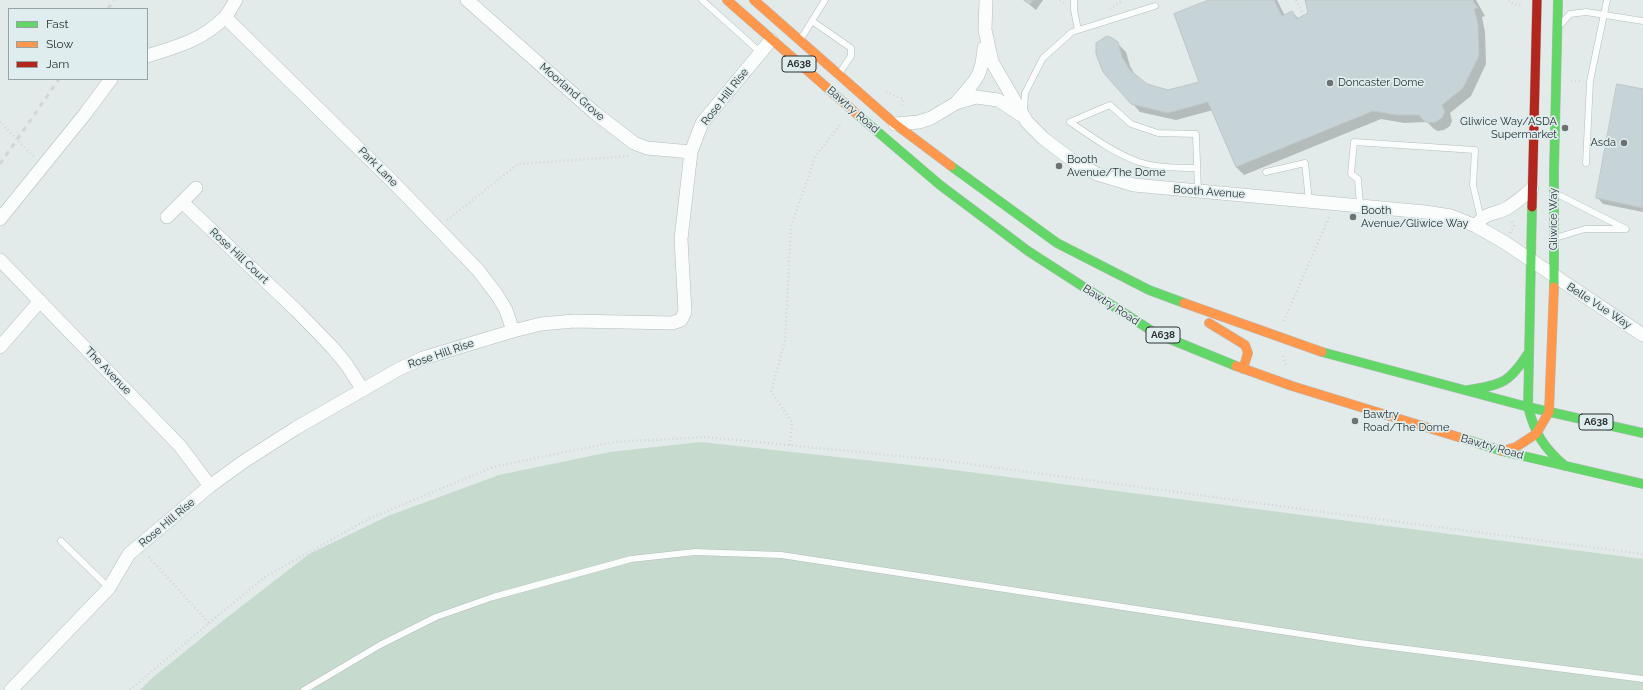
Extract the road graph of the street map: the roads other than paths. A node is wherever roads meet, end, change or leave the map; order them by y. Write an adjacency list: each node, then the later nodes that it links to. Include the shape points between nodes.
1 (236, 0): 14 (street)
2 (467, 0): 30 (street, Moorland Grove, via 634,143 647,148)
3 (702, 0): 22 (lane)
4 (727, 0): 20 (main road, Bawtry Road / A638)
5 (754, 0): 21 (main road, Bawtry Road / A638)
6 (825, 0): 15 (lane)
7 (986, 0): 17 (street, Booth Avenue)
8 (1074, 0): 18 (lane)
9 (1537, 0): 36 (main road, Gliwice Way)
10 (1558, 0): 19 (main road, Gliwice Way)
11 (1607, 0): 13 (lane)
12 (1155, 6): 18 (lane)
13 (1604, 14): 16 (lane); 19 (lane, via 1570,14); 31 (lane, via 1590,80)
14 (225, 17): 23 (street, via 207,34); 51 (street, Park Lane, via 396,185 478,270 506,310)
15 (812, 20): 21 (lane); 24 (lane, via 851,48 851,56)
16 (1643, 21)
17 (985, 30): 26 (street, via 983,65 978,77); 27 (street, Booth Avenue, via 992,62)
18 (1078, 30): 27 (lane, via 1072,32 1043,58 1025,93)
19 (1557, 30): 33 (main road, Gliwice Way)
20 (771, 40): 22 (street, Rose Hill Rise); 29 (main road, Bawtry Road / A638)
21 (800, 41): 24 (main road, Bawtry Road / A638)
22 (760, 52): 30 (street, Rose Hill Rise, via 702,123)
23 (148, 56)
24 (839, 74): 28 (main road, Bawtry Road / A638)
25 (110, 80): 43 (street)
26 (956, 103): 27 (street, via 976,97 998,100); 28 (street, via 931,118)
27 (1024, 117): 37 (street, Booth Avenue, via 1044,139 1076,163 1096,174 1134,186)
28 (895, 124): 29 (street); 49 (main road, Bawtry Road / A638, via 1057,243)
29 (871, 127): 55 (main road, Bawtry Road / A638, via 940,185 1028,251 1155,332)
30 (691, 152): 51 (street, Rose Hill Rise, via 681,239 685,312 681,320 672,323 574,321 541,324)
31 (1586, 162)
32 (1197, 168): 32 (lane, via 1196,134 1158,133 1131,124 1110,105 1070,122 1107,147 1140,162 1168,168); 37 (lane)
33 (1554, 171): 36 (main road); 38 (main road, Gliwice Way)
34 (1266, 172): 39 (lane, via 1305,163)
35 (196, 188): 40 (street)
36 (1532, 189): 44 (street, via 1507,208 1490,214); 47 (main road, Gliwice Way)
37 (1198, 192): 39 (street, Booth Avenue)
38 (1554, 192): 45 (main road, Gliwice Way); 45 (lane, via 1626,229 1585,228)
39 (1309, 201): 41 (street, Booth Avenue)
40 (182, 202): 42 (street); 56 (street, Rose Hill Court, via 332,347)
41 (1360, 206): 44 (street, Booth Avenue, via 1425,212); 44 (lane, via 1358,179 1351,174 1354,142 1475,150 1473,185)
42 (167, 217)
43 (0, 219)
44 (1478, 223): 47 (street, Booth Avenue)
45 (1554, 238): 48 (main road, Gliwice Way)
46 (0, 260): 50 (street, The Avenue)
47 (1532, 260): 48 (street, Belle Vue Way); 54 (main road, Gliwice Way)
48 (1554, 276): 52 (street, Belle Vue Way); 59 (main road, Gliwice Way)
49 (1155, 293): 55 (main road, via 1245,343 1248,359); 57 (main road, Bawtry Road / A638, via 1316,350)
50 (40, 301): 53 (street); 65 (street, The Avenue, via 180,446)
51 (513, 331): 56 (street, Rose Hill Rise, via 423,358)
52 (1643, 334)
53 (0, 347)
54 (1529, 352): 57 (main road, via 1516,373 1507,380 1500,384); 58 (main road, Gliwice Way)
55 (1243, 368): 62 (main road, Bawtry Road / A638, via 1292,386)
56 (363, 390): 65 (street, Rose Hill Rise, via 296,428)
57 (1465, 390): 58 (main road, Bawtry Road / A638)
58 (1528, 407): 59 (main road, Bawtry Road / A638); 61 (main road, Gliwice Way)
59 (1549, 412): 60 (main road, Bawtry Road / A638); 61 (main road, Gliwice Way)
60 (1643, 433)
61 (1536, 434): 62 (main road, Gliwice Way, via 1516,447); 63 (main road, Gliwice Way, via 1552,456)
62 (1502, 450): 63 (main road, Bawtry Road / A638)
63 (1564, 466): 64 (main road, Bawtry Road / A638)
64 (1643, 484)
65 (210, 486): 67 (street, Rose Hill Rise, via 129,554)
66 (61, 541): 67 (lane)
67 (109, 588): 69 (street, Rose Hill Rise)
68 (1643, 679): 70 (lane, via 1360,643 781,555 695,552 631,559 493,597 436,616 380,645)
69 (11, 690)
70 (304, 690)

